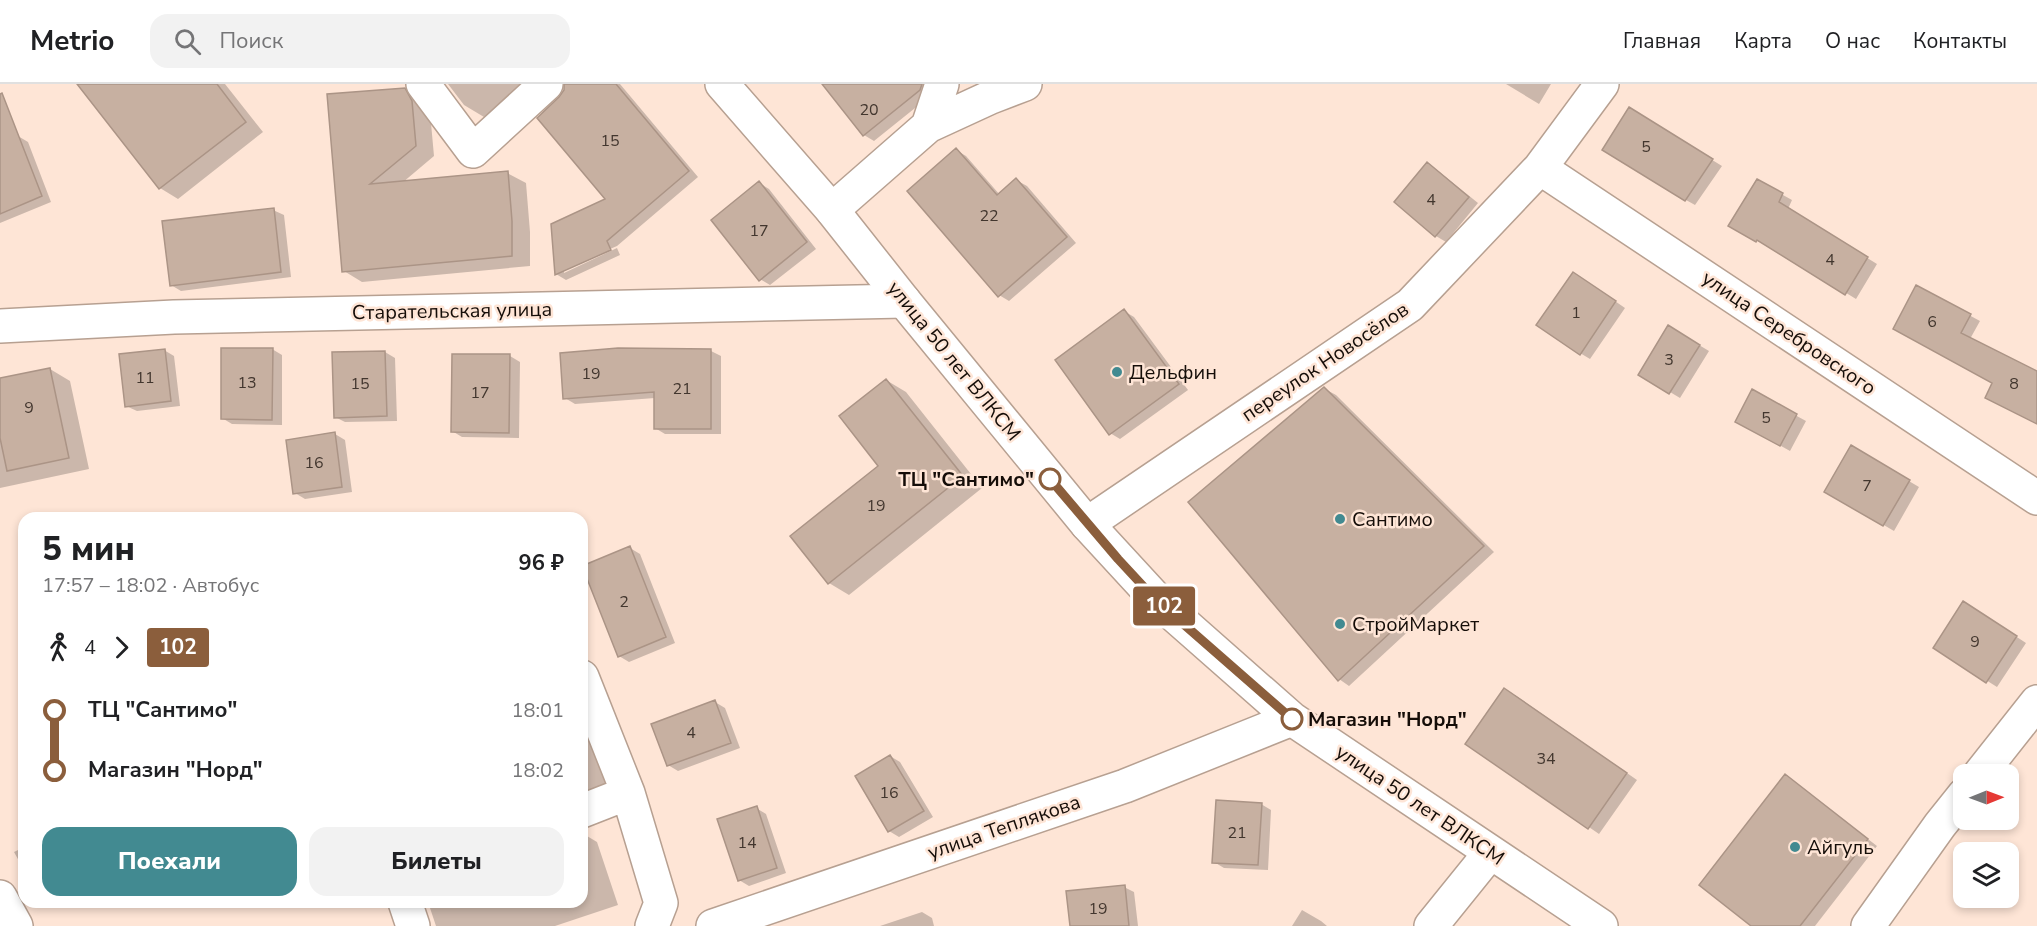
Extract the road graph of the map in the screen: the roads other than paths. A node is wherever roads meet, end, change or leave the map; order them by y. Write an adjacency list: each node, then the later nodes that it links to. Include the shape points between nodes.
1 (423, 84): 2 (street, via 473,151)
2 (546, 84)
3 (723, 84): 9 (street, улица 50 лет ВЛКСМ)
4 (942, 84): 7 (street)
5 (1025, 84): 7 (street)
6 (1602, 84): 8 (street, переулок Новосёлов)
7 (928, 126): 9 (street)
8 (1540, 168): 12 (street, улица Серебровского); 13 (street, переулок Новосёлов, via 1410,305)
9 (832, 210): 10 (street, улица 50 лет ВЛКСМ)
10 (904, 302): 11 (street, Старательская улица, via 174,317); 13 (street, улица 50 лет ВЛКСМ)
11 (0, 326)
12 (2037, 498)
13 (1087, 524): 16 (street, улица 50 лет ВЛКСМ, via 1156,600)
14 (588, 691): 18 (street)
15 (2037, 702): 17 (street)
16 (1292, 719): 21 (street, улица 50 лет ВЛКСМ); 27 (street, улица Теплякова, via 1125,786)
17 (1988, 764)
18 (628, 793): 19 (street); 26 (street, via 661,903)
19 (588, 808)
20 (1953, 809): 30 (street)
21 (1490, 853): 28 (street); 29 (street, улица 50 лет ВЛКСМ)
22 (0, 897): 24 (street)
23 (407, 908): 25 (street)
24 (16, 926)
25 (413, 926)
26 (652, 926)
27 (712, 926)
28 (1431, 926)
29 (1601, 926)
30 (1868, 926)

